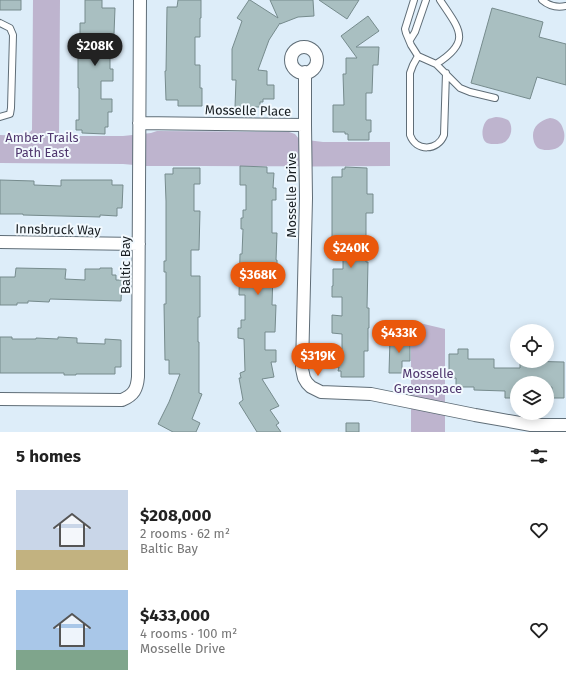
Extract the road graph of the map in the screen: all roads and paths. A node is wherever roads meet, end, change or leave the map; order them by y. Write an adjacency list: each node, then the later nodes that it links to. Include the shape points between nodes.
1 (140, 0): 15 (street, Baltic Bay)
2 (414, 0): 8 (lane, via 405,29)
3 (426, 0): 8 (lane)
4 (440, 0): 10 (lane, via 458,27 459,35 458,44 452,53)
5 (542, 0): 6 (lane, via 552,6)
6 (566, 6)
7 (0, 24): 14 (lane, via 10,28 13,35 11,108 10,114)
8 (410, 40): 9 (lane)
9 (418, 56): 10 (lane); 12 (lane, via 410,73 410,135 413,143 418,146 432,147 443,138)
10 (436, 64): 12 (lane)
11 (305, 72): 16 (street, Mosselle Place)
12 (446, 73): 13 (lane, via 460,88)
13 (495, 98)
14 (0, 117)
15 (139, 123): 16 (street, Mosselle Place); 18 (street, Baltic Bay)
16 (305, 125): 20 (street, Mosselle Drive, via 302,368 307,383 320,392 371,394 530,425)
17 (0, 242): 18 (street, Innsbruck Way)
18 (139, 244): 19 (street, Baltic Bay, via 138,377 134,392 122,400)
19 (0, 399)
20 (566, 425)

